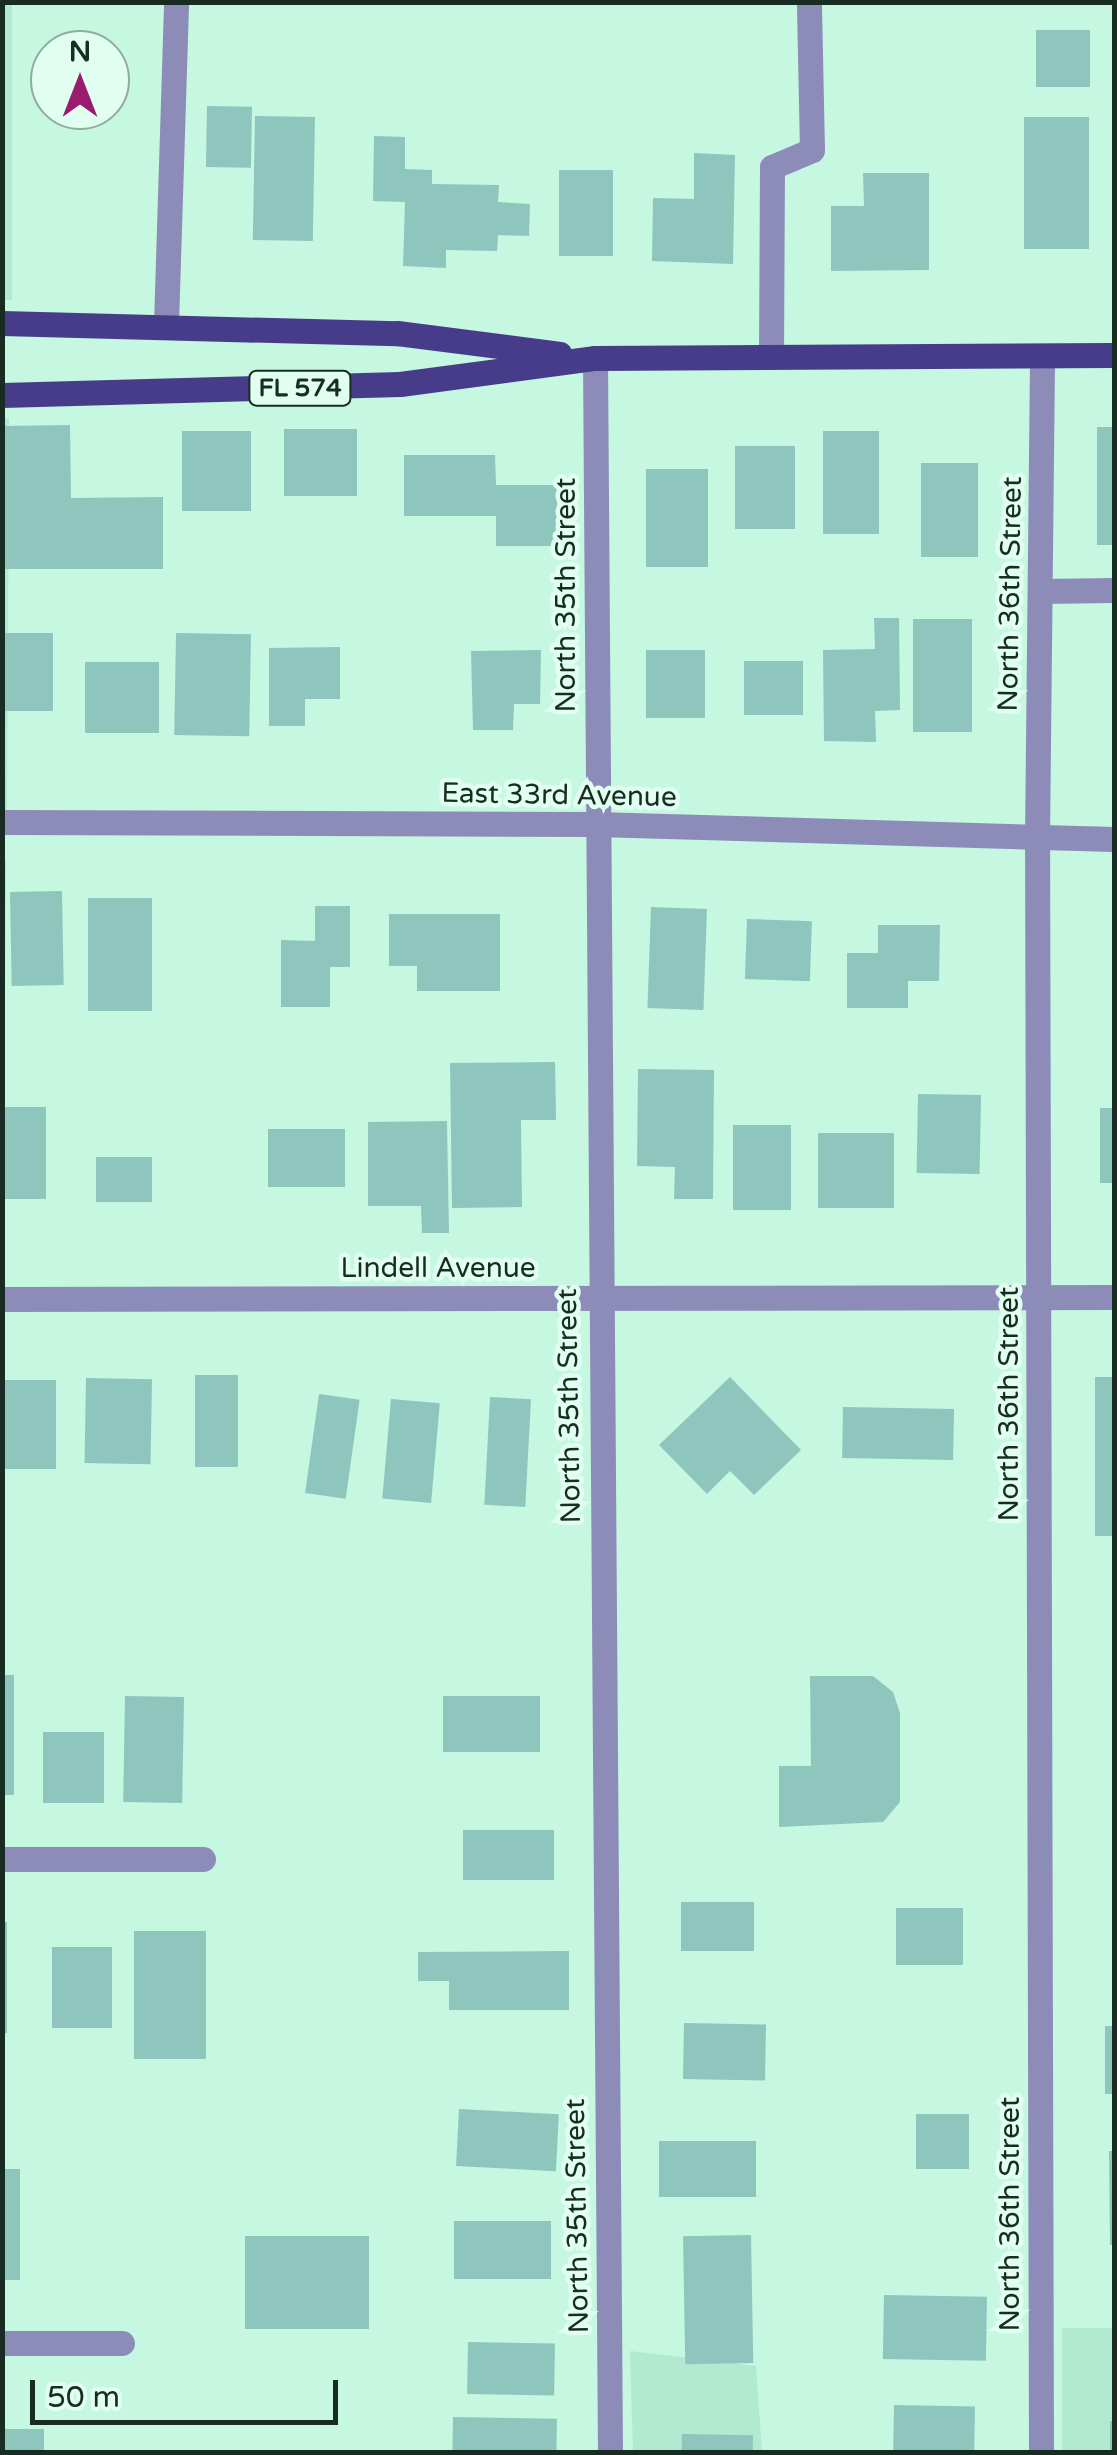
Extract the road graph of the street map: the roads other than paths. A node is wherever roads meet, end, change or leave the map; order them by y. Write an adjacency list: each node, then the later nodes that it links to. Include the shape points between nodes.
1 (176, 2): 4 (street)
2 (809, 2): 7 (street, via 812,150 772,167)
3 (2, 323): 4 (main road, FL 574)
4 (166, 324): 8 (main road, FL 574, via 397,333)
5 (1042, 356): 6 (main road, FL 574); 7 (main road, FL 574); 11 (street, North 36th Street)
6 (1114, 356)
7 (772, 357): 8 (main road, FL 574)
8 (595, 358): 9 (main road, FL 574, via 400,384); 13 (street, North 35th Street)
9 (2, 394)
10 (1114, 590): 11 (street)
11 (1040, 591): 14 (street, North 36th Street)
12 (2, 822): 13 (street, East 33rd Avenue)
13 (596, 824): 14 (street, East 33rd Avenue); 18 (street, North 35th Street)
14 (1037, 838): 15 (street, East 33rd Avenue); 16 (street, North 36th Street)
15 (1114, 839)
16 (1039, 1297): 17 (street, Lindell Avenue); 18 (street, Lindell Avenue); 25 (street, North 36th Street)
17 (1114, 1297)
18 (598, 1298): 19 (street, Lindell Avenue); 24 (street, North 35th Street)
19 (2, 1299)
20 (2, 1858): 21 (street)
21 (203, 1859)
22 (122, 2343): 23 (street)
23 (2, 2344)
24 (610, 2452)
25 (1041, 2452)

